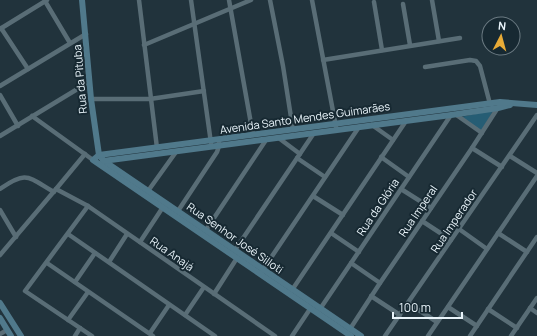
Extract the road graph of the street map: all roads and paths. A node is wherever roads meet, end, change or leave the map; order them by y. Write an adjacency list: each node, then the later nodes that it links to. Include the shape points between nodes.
1 (82, 0): 15 (street, Rua da Pituba)
2 (139, 0): 19 (street)
3 (191, 0): 13 (street)
4 (229, 0): 12 (street)
5 (251, 0): 12 (street)
6 (270, 0): 42 (street)
7 (312, 0): 22 (street)
8 (432, 0): 17 (street)
9 (46, 1): 14 (street); 18 (street)
10 (374, 2): 21 (street)
11 (403, 4): 20 (street)
12 (231, 9): 13 (street); 46 (street)
13 (195, 24): 19 (street); 27 (street)
14 (0, 28): 24 (street)
15 (86, 34): 18 (street); 25 (street, Rua da Pituba)
16 (460, 38): 17 (street)
17 (439, 41): 20 (street)
18 (70, 43): 24 (street)
19 (144, 45): 30 (street)
20 (410, 46): 21 (street)
21 (382, 50): 22 (street)
22 (323, 60): 40 (street)
23 (425, 67): 31 (street, via 476,61 480,66)
24 (28, 69): 26 (street)
25 (90, 82): 29 (street, Rua da Pituba); 36 (street)
26 (0, 86)
27 (204, 91): 30 (street); 51 (street)
28 (0, 95): 39 (street)
29 (91, 99): 30 (street); 56 (street, Rua da Pituba)
30 (150, 99): 52 (street)
31 (490, 104): 32 (street, Avenida Santo Mendes Guimarães); 40 (street, Avenida Santo Mendes Guimarães)
32 (499, 105): 33 (street, Avenida Santo Mendes Guimarães); 34 (street, Avenida Santo Mendes Guimarães); 43 (street, Rua Imperal)
33 (537, 105)
34 (453, 115): 37 (street, Avenida Santo Mendes Guimarães); 43 (street); 65 (street, Rua da Glória)
35 (537, 115): 58 (street, Rua Imperador)
36 (32, 116): 39 (street); 55 (street)
37 (406, 121): 38 (street, Avenida Santo Mendes Guimarães); 49 (street)
38 (372, 125): 41 (street, Avenida Santo Mendes Guimarães); 49 (street)
39 (18, 126): 45 (street)
40 (336, 127): 41 (street, Avenida Santo Mendes Guimarães); 42 (street, Avenida Santo Mendes Guimarães); 44 (street, Avenida Santo Mendes Guimarães)
41 (359, 127): 64 (street)
42 (293, 130): 46 (street, Avenida Santo Mendes Guimarães)
43 (482, 133): 53 (street, Rua Imperal)
44 (314, 134): 47 (street, Avenida Santo Mendes Guimarães); 57 (street)
45 (0, 136)
46 (253, 136): 50 (street, Avenida Santo Mendes Guimarães)
47 (280, 138): 48 (street, Avenida Santo Mendes Guimarães); 57 (street)
48 (266, 140): 50 (street, Avenida Santo Mendes Guimarães); 78 (street)
49 (393, 140): 59 (street)
50 (219, 143): 51 (street, Avenida Santo Mendes Guimarães); 75 (street, via 217,152)
51 (212, 144): 52 (street, Avenida Santo Mendes Guimarães); 54 (street, Avenida Santo Mendes Guimarães)
52 (157, 148): 56 (street, Avenida Santo Mendes Guimarães)
53 (472, 148): 61 (street); 73 (street, Rua Imperal)
54 (176, 152): 60 (street, Avenida Santo Mendes Guimarães); 69 (street)
55 (85, 154): 60 (street); 68 (street)
56 (99, 155): 60 (street)
57 (298, 156): 64 (street); 89 (street)
58 (510, 156): 61 (street, Rua Imperador); 62 (street)
59 (381, 158): 65 (street); 76 (street)
60 (98, 161): 69 (street, Rua Senhor José Silloti); 72 (street, Rua Senhor José Silloti)
61 (502, 167): 79 (street, Rua Imperador)
62 (537, 173)
63 (537, 176): 81 (street)
64 (325, 177): 70 (street)
65 (409, 177): 67 (street, Rua da Glória)
66 (0, 189): 68 (street, Rua Anajá, via 25,176)
67 (402, 189): 73 (street); 90 (street, Rua da Glória)
68 (55, 191): 71 (street, Rua Anajá); 84 (street)
69 (148, 191): 75 (street, Rua Senhor José Silloti)
70 (313, 196): 76 (street); 98 (street)
71 (88, 206): 82 (street); 83 (street, Rua Anajá)
72 (163, 207): 87 (street); 94 (street, Rua Senhor José Silloti)
73 (430, 208): 77 (street, Rua Imperal)
74 (0, 210): 84 (street)
75 (178, 211): 78 (street, Rua Senhor José Silloti)
76 (343, 215): 80 (street)
77 (422, 221): 86 (street); 100 (street, Rua Imperal)
78 (206, 230): 89 (street, Rua Senhor José Silloti)
79 (459, 230): 86 (street, Rua Imperador); 88 (street)
80 (331, 233): 90 (street); 102 (street)
81 (498, 233): 88 (street); 91 (street)
82 (68, 234): 92 (street); 96 (street)
83 (127, 234): 87 (street, Rua Anajá); 95 (street)
84 (16, 237): 93 (street)
85 (537, 237): 91 (street)
86 (451, 240): 108 (street, Rua Imperador)
87 (140, 242): 101 (street, Rua Anajá)
88 (487, 249): 110 (street)
89 (235, 250): 98 (street, Rua Senhor José Silloti)
90 (359, 252): 97 (street, Rua da Glória)
91 (527, 252): 114 (street)
92 (95, 253): 95 (street); 99 (street)
93 (0, 255)
94 (237, 258): 98 (street, Rua Senhor José Silloti); 104 (street)
95 (109, 262): 109 (street)
96 (47, 263): 99 (street); 119 (street, via 25,291)
97 (351, 263): 100 (street); 113 (street, Rua da Glória)
98 (261, 272): 102 (street, Rua Senhor José Silloti); 112 (street, Rua Senhor José Silloti)
99 (75, 282): 103 (street)
100 (380, 283): 105 (street, Rua Imperal)
101 (204, 287): 104 (street, Rua Anajá); 116 (street)
102 (292, 290): 113 (street, Rua Senhor José Silloti)
103 (88, 292): 119 (street); 127 (street)
104 (214, 294): 133 (street, Rua Anajá)
105 (371, 296): 117 (street); 124 (street, Rua Imperal)
106 (537, 298): 111 (street)
107 (0, 303): 129 (street)
108 (408, 303): 117 (street, Rua Imperador); 120 (street)
109 (169, 305): 116 (street); 127 (street)
110 (448, 307): 120 (street); 121 (street)
111 (530, 308): 115 (street); 123 (street)
112 (310, 309): 134 (street); 135 (street, Rua Senhor José Silloti)
113 (320, 309): 124 (street, Rua Senhor José Silloti)
114 (488, 309): 121 (street); 123 (street)
115 (537, 313)
116 (185, 315): 132 (street)
117 (400, 315): 137 (street, Rua Imperador)
118 (0, 318): 125 (street)
119 (68, 320): 122 (street)
120 (437, 322): 138 (street)
121 (477, 326): 139 (street)
122 (80, 328): 130 (street); 131 (street)
123 (517, 328): 140 (street)
124 (350, 329): 136 (street, Rua Senhor José Silloti)
125 (7, 330): 126 (street); 128 (street)
126 (0, 334)
127 (152, 335)
128 (11, 336)
129 (21, 336)
130 (75, 336)
131 (92, 336)
132 (215, 336)
133 (274, 336)
134 (292, 336)
135 (351, 336)
136 (361, 336)
137 (385, 336)
138 (428, 336)
139 (470, 336)
140 (511, 336)

